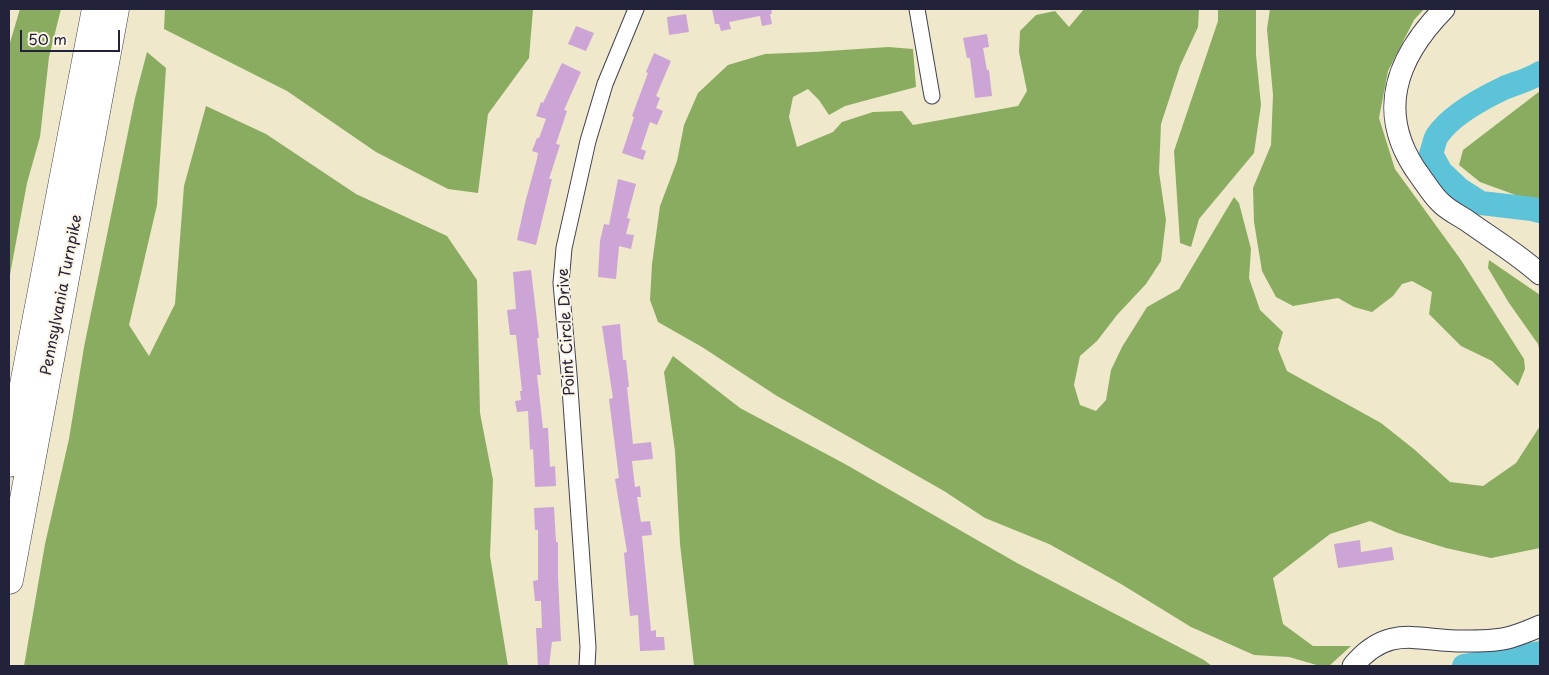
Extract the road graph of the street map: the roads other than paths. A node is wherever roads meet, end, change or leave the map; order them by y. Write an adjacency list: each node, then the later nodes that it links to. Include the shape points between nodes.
1 (96, 9): 8 (highway, Pennsylvania Turnpike)
2 (115, 9): 9 (highway, Pennsylvania Turnpike)
3 (636, 9): 11 (street, Point Circle Drive, via 606,84 588,141 564,248 561,283)
4 (917, 9): 6 (street)
5 (1444, 9): 7 (street, via 1413,48 1399,76 1394,103 1398,135 1414,168 1440,203)
6 (932, 96)
7 (1540, 274)
8 (9, 463)
9 (9, 580)
10 (1540, 626): 12 (street, via 1510,638 1468,641 1392,638 1378,643)
11 (587, 666)
12 (1352, 666)

